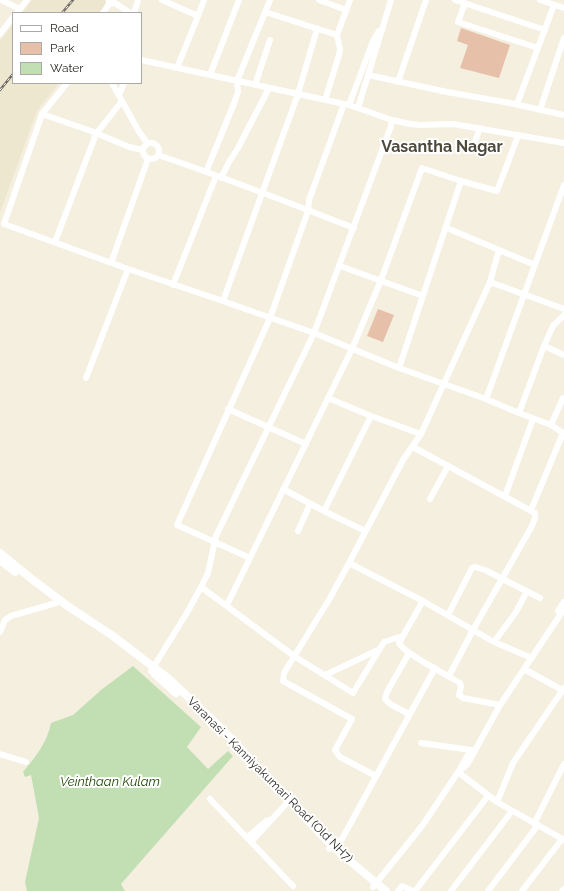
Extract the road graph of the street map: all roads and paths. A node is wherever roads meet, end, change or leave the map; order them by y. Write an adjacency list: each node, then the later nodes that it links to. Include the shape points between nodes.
1 (1, 0): 19 (street)
2 (27, 0): 19 (street)
3 (138, 0): 22 (street)
4 (162, 0): 24 (street)
5 (204, 0): 24 (street)
6 (239, 0): 36 (street)
7 (270, 0): 23 (street)
8 (319, 0): 18 (street)
9 (350, 0): 18 (street)
10 (391, 0): 26 (street)
11 (426, 0): 39 (street)
12 (455, 0): 15 (street)
13 (540, 0): 16 (street)
14 (109, 2): 20 (street); 21 (street)
15 (465, 3): 28 (street); 33 (street, via 458,22)
16 (554, 5): 17 (street); 28 (street)
17 (564, 8)
18 (346, 10): 30 (street)
19 (18, 11)
20 (104, 12)
21 (128, 12)
22 (134, 12)
23 (265, 12): 27 (street); 38 (street)
24 (198, 16): 35 (street)
25 (12, 19): 29 (street)
26 (385, 21): 37 (street); 49 (street, via 373,41)
27 (317, 29): 30 (street); 45 (street)
28 (545, 30): 33 (street)
29 (0, 34)
30 (337, 35): 47 (street, via 339,55)
31 (564, 38): 51 (street)
32 (270, 40): 43 (street)
33 (538, 48): 48 (street)
34 (142, 60): 35 (street)
35 (177, 68): 36 (street)
36 (210, 75): 38 (street)
37 (368, 75): 39 (street); 50 (street)
38 (237, 81): 43 (street); 64 (street, via 238,92)
39 (398, 82): 48 (street)
40 (66, 84): 52 (street)
41 (113, 84): 46 (street)
42 (124, 84): 46 (street)
43 (255, 85): 44 (street)
44 (269, 88): 45 (street); 65 (street, via 238,148)
45 (298, 94): 47 (street); 68 (street)
46 (121, 98): 56 (street); 58 (street)
47 (325, 100): 49 (street)
48 (517, 104): 51 (street)
49 (346, 105): 50 (street); 69 (street, via 309,200)
50 (358, 108): 54 (street)
51 (540, 110): 53 (street)
52 (42, 114): 56 (street); 72 (street, via 4,224)
53 (564, 115)
54 (392, 120): 55 (street, via 415,125 448,124); 70 (street)
55 (480, 128): 57 (street); 59 (street)
56 (96, 134): 61 (street); 72 (street)
57 (518, 136): 60 (street); 66 (street, via 497,190)
58 (147, 144): 61 (street); 62 (street, via 152,142 158,146)
59 (474, 144)
60 (564, 144)
61 (143, 150): 63 (street, via 144,156)
62 (158, 155): 63 (street); 64 (street)
63 (148, 159): 74 (street)
64 (206, 172): 65 (street)
65 (219, 177): 68 (street); 80 (street)
66 (462, 181): 71 (street); 78 (street, via 422,168)
67 (564, 185): 75 (street)
68 (263, 193): 69 (street); 83 (street)
69 (308, 211): 70 (street); 86 (street)
70 (352, 228): 76 (street); 87 (street)
71 (447, 228): 73 (street); 82 (street)
72 (55, 242): 74 (street)
73 (499, 250): 75 (street); 79 (street)
74 (111, 263): 77 (street)
75 (535, 264): 81 (street)
76 (340, 266): 78 (street); 87 (street)
77 (128, 269): 80 (street); 92 (street)
78 (380, 280): 82 (street); 89 (street)
79 (490, 282): 81 (street); 93 (street)
80 (173, 285): 83 (street)
81 (524, 295): 84 (street); 96 (street)
82 (423, 296): 91 (street)
83 (223, 301): 86 (street)
84 (564, 309)
85 (564, 315): 88 (street, via 553,326)
86 (270, 318): 87 (street); 97 (street)
87 (313, 333): 89 (street); 102 (street)
88 (544, 346): 90 (street); 98 (street)
89 (352, 349): 91 (street); 94 (street)
90 (564, 355)
91 (399, 368): 93 (street)
92 (86, 378)
93 (442, 383): 96 (street); 103 (street)
94 (328, 398): 99 (street); 104 (street)
95 (564, 398): 101 (street)
96 (486, 399): 98 (street)
97 (228, 409): 102 (street); 115 (street, via 177,525)
98 (520, 413): 100 (street)
99 (371, 416): 103 (street); 112 (street)
100 (533, 419): 101 (street); 108 (street)
101 (551, 425): 111 (street, via 563,433)
102 (267, 426): 104 (street); 115 (street)
103 (421, 434): 105 (street)
104 (306, 444): 107 (street)
105 (413, 447): 106 (street); 114 (street, via 403,460)
106 (448, 466): 108 (street); 109 (street)
107 (284, 490): 110 (street); 117 (street)
108 (505, 496): 111 (street)
109 (430, 499)
110 (310, 504): 112 (street); 113 (street)
111 (531, 510): 120 (street, via 535,518 532,526)
112 (324, 511): 114 (street)
113 (298, 531)
114 (365, 531): 119 (street)
115 (212, 542): 117 (street); 121 (street, via 210,566); 138 (street, via 201,579)
116 (0, 553): 125 (main road, Varanasi - Kanniyakumari Road (Old NH7))
117 (250, 558): 127 (street)
118 (0, 560): 125 (main road, Varanasi - Kanniyakumari Road (Old NH7))
119 (350, 563): 124 (street); 136 (street)
120 (503, 579): 122 (street); 129 (street, via 479,567 472,568); 130 (street)
121 (201, 587): 127 (street); 138 (street)
122 (527, 592): 123 (street); 133 (street)
123 (540, 598)
124 (423, 601): 129 (street); 132 (street)
125 (58, 602): 131 (street, via 11,616 5,620); 138 (main road, Varanasi - Kanniyakumari Road (Old NH7))
126 (564, 602): 137 (street)
127 (227, 605): 136 (street)
128 (564, 609): 137 (street)
129 (448, 615): 130 (street)
130 (473, 630): 133 (street); 142 (street)
131 (0, 632)
132 (402, 636): 134 (street, via 384,642); 135 (street, via 399,644)
133 (494, 642): 137 (street)
134 (379, 650): 141 (street); 141 (street, via 354,693)
135 (409, 653): 139 (street); 145 (street, via 385,699)
136 (294, 656): 141 (street); 152 (street, via 284,673 283,681 352,719 335,750 340,757)
137 (530, 657): 140 (street); 144 (street)
138 (152, 668): 156 (main road, Varanasi - Kanniyakumari Road (Old NH7), via 238,751); 161 (main road, Varanasi - Kanniyakumari Road (Old NH7), via 220,727)
139 (435, 668): 142 (street); 145 (street)
140 (524, 669): 143 (street); 144 (street)
141 (325, 675)
142 (449, 676): 144 (street, via 460,683 459,695 462,698)
143 (563, 690): 155 (street, via 513,763)
144 (499, 705): 147 (street); 151 (street, via 467,764)
145 (409, 714): 152 (street)
146 (421, 743): 147 (street)
147 (471, 750): 151 (street)
148 (0, 754): 149 (street)
149 (26, 762)
150 (564, 764): 158 (street)
151 (458, 772): 153 (street); 163 (street, via 422,826)
152 (376, 776): 161 (street, via 342,839)
153 (488, 796): 155 (street); 166 (street)
154 (210, 800): 159 (street)
155 (497, 802): 157 (street)
156 (286, 804): 159 (street, via 269,824); 161 (main road, Varanasi - Kanniyakumari Road (Old NH7))
157 (512, 811): 158 (street); 167 (street)
158 (536, 824): 160 (street); 168 (street)
159 (249, 840): 162 (street)
160 (563, 840): 169 (street)
161 (330, 848): 163 (main road, Varanasi - Kanniyakumari Road (Old NH7))
162 (293, 886)
163 (375, 887): 164 (main road, Varanasi - Kanniyakumari Road (Old NH7))
164 (386, 891)
165 (398, 891): 166 (street, via 402,886)
166 (414, 891)
167 (452, 891)
168 (488, 891)
169 (522, 891)

